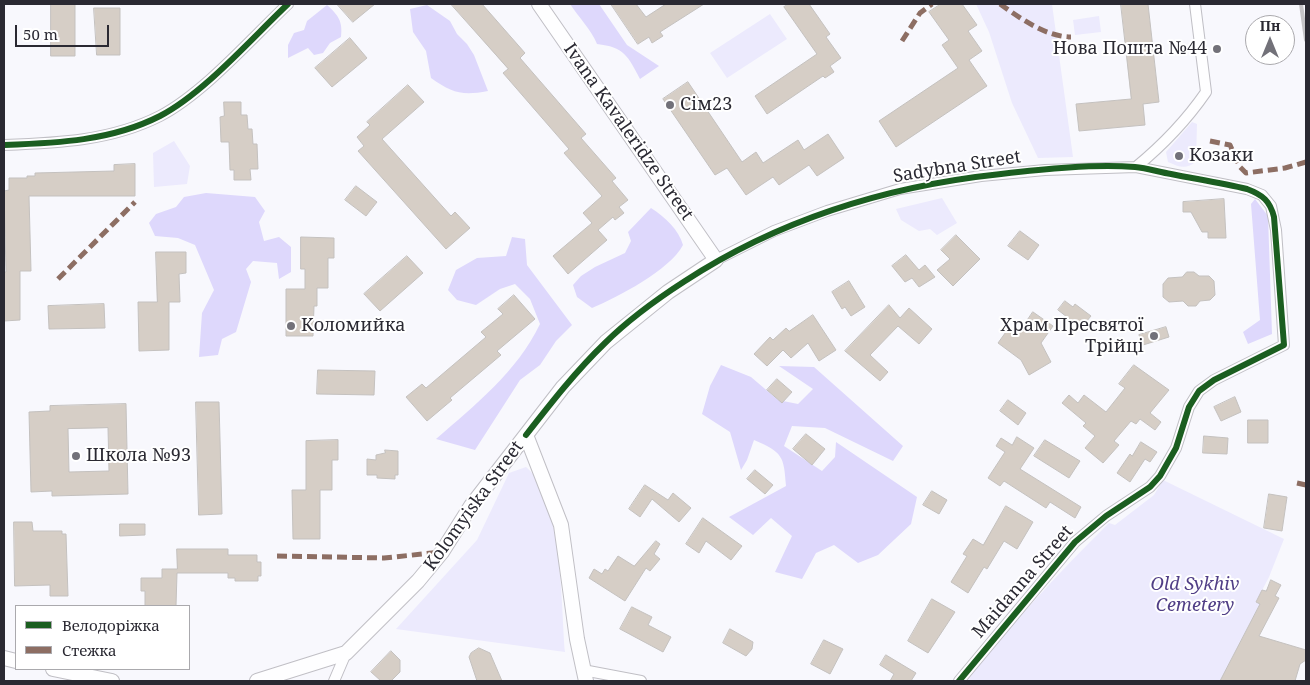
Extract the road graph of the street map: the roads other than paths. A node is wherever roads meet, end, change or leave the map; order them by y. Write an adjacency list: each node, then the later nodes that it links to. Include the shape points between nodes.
1 (288, 4): 4 (street, via 209,80 160,116 94,138)
2 (539, 4): 7 (main road, Ivana Kavaleridze Street)
3 (1195, 4): 5 (street, via 1206,92 1188,119 1165,144)
4 (4, 145)
5 (1136, 167): 6 (street, Sadybna Street); 7 (street, Sadybna Street, via 1012,172 894,191 794,223)
6 (1214, 182): 16 (street, Maidanna Street, via 1255,192 1267,199 1271,206 1276,230 1284,345 1214,380 1199,392 1189,407 1176,448 1160,476 1150,487 1106,516 1075,542)
7 (716, 260): 8 (main road, Kolomyiska Street, via 655,302 606,342)
8 (526, 435): 9 (main road, Kolomyiska Street, via 471,506 442,552); 11 (main road, via 561,525)
9 (346, 653): 13 (main road, Kolomyiska Street); 14 (street)
10 (59, 670): 12 (main road)
11 (585, 676): 15 (street)
12 (112, 681)
13 (257, 681)
14 (334, 681)
15 (641, 681)
16 (959, 681)

